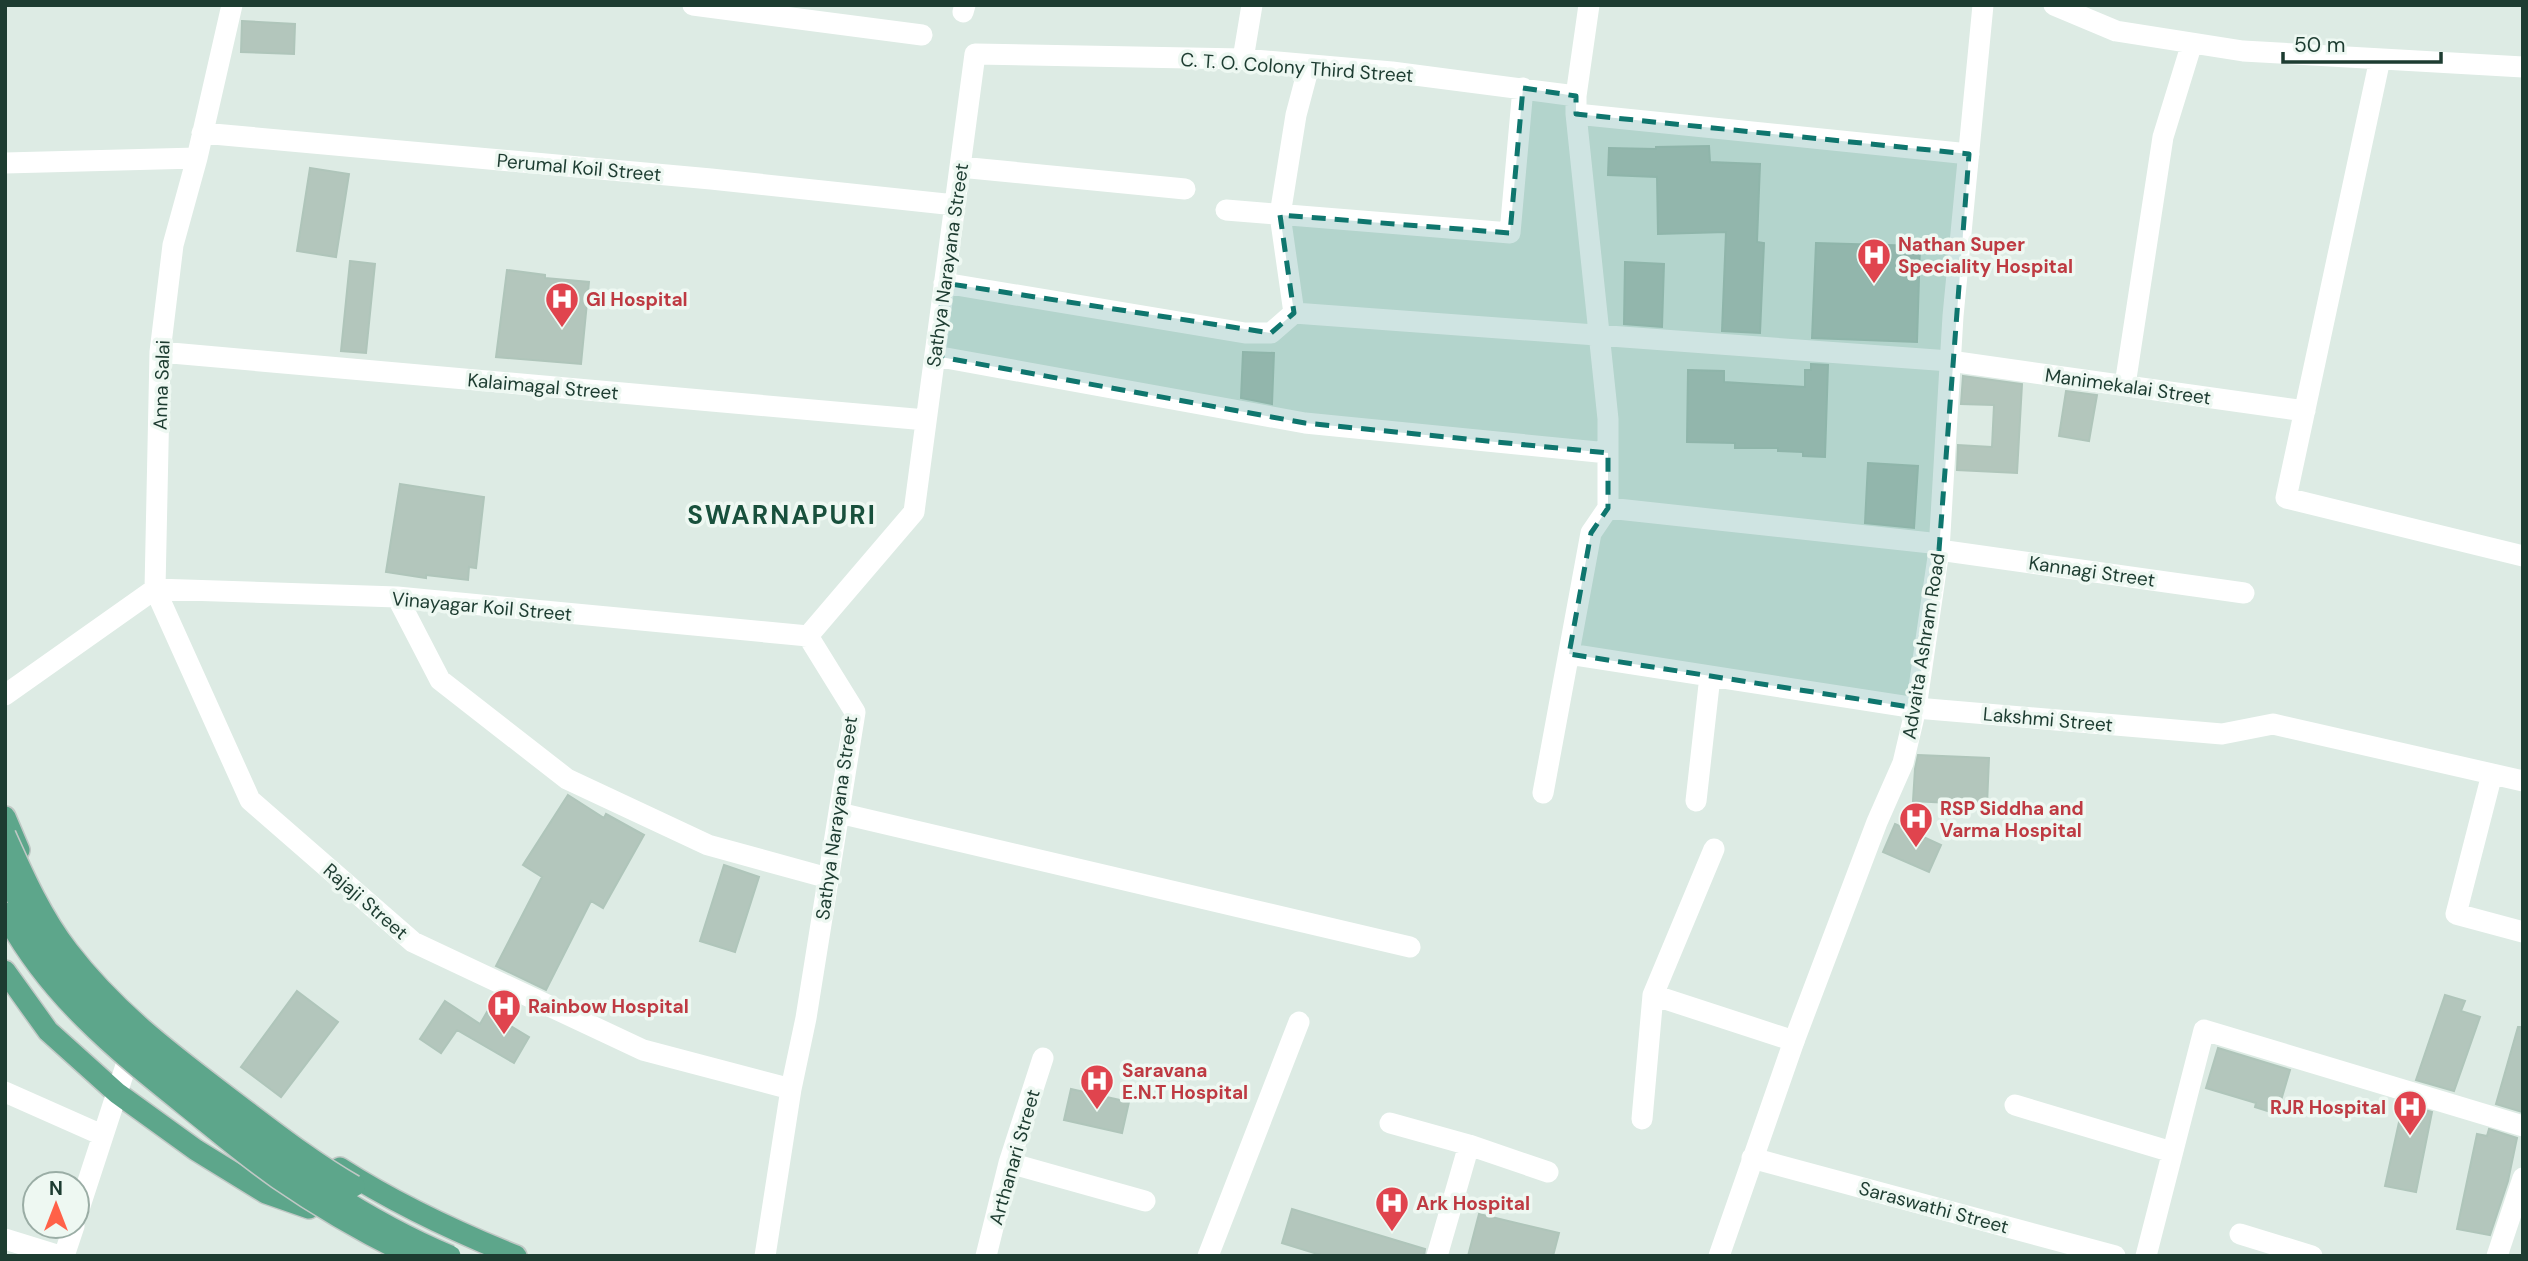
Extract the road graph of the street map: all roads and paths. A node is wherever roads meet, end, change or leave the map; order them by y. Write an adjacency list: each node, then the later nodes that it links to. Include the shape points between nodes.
1 (232, 5): 17 (street, Anna Salai)
2 (692, 5): 7 (street)
3 (1252, 5): 11 (street)
4 (1588, 5): 16 (street)
5 (1983, 5): 18 (street, Advaita Ashram Road)
6 (2054, 5): 9 (street, via 2116,31)
7 (797, 12): 8 (street)
8 (922, 35)
9 (2192, 43): 12 (street, via 2243,51); 32 (street, via 2163,137)
10 (975, 54): 11 (street, C. T. O. Colony Third Street); 21 (street, Sathya Narayana Street)
11 (1243, 58): 13 (street, C. T. O. Colony Third Street)
12 (2380, 59): 14 (street); 33 (street)
13 (1309, 65): 15 (street, C. T. O. Colony Third Street); 25 (street)
14 (2523, 67)
15 (1523, 88): 16 (street, C. T. O. Colony Third Street); 25 (street, via 1510,233)
16 (1576, 105): 18 (street, C. T. O. Colony Third Street); 28 (street)
17 (202, 132): 19 (street, Anna Salai); 23 (street, Perumal Koil Street)
18 (1969, 153): 31 (street, Advaita Ashram Road)
19 (197, 158): 20 (street); 29 (street, Anna Salai, via 173,245)
20 (5, 163)
21 (960, 167): 22 (street); 23 (street, Sathya Narayana Street)
22 (1185, 189)
23 (955, 205): 26 (street, Sathya Narayana Street)
24 (1226, 210): 25 (street)
25 (1280, 215): 27 (street)
26 (944, 284): 27 (street, via 1245,333 1271,333); 30 (street, Sathya Narayana Street)
27 (1294, 313): 28 (street, Manimekalai Street)
28 (1599, 334): 31 (street, Manimekalai Street); 35 (street)
29 (160, 352): 34 (street, Kalaimagal Street); 39 (street, Anna Salai)
30 (934, 356): 34 (street, Sathya Narayana Street); 35 (street, via 1305,423)
31 (1950, 361): 32 (street, Manimekalai Street); 37 (street, Advaita Ashram Road)
32 (2125, 385): 33 (street, Manimekalai Street)
33 (2305, 411): 38 (street, via 2286,498)
34 (926, 420): 42 (street, Sathya Narayana Street, via 914,512)
35 (1608, 453): 36 (street)
36 (1608, 508): 37 (street, Kannagi Street); 43 (street, via 1591,533)
37 (1940, 547): 40 (street, Kannagi Street); 46 (street, Advaita Ashram Road)
38 (2523, 556)
39 (155, 589): 41 (street, Vinayagar Koil Street); 45 (street); 67 (street, Rajaji Street, via 250,800 413,942 643,1050)
40 (2244, 593)
41 (397, 597): 42 (street, Vinayagar Koil Street); 56 (street, via 440,680 567,779 708,845)
42 (808, 636): 51 (street, Sathya Narayana Street, via 855,712)
43 (1569, 654): 44 (street, Lakshmi Street); 49 (street)
44 (1710, 676): 46 (street, Lakshmi Street); 50 (street)
45 (5, 695)
46 (1916, 708): 47 (street, Lakshmi Street, via 2222,734 2273,723); 65 (street, Advaita Ashram Road, via 1903,763)
47 (2492, 774): 48 (street, Lakshmi Street); 58 (street, via 2456,914)
48 (2523, 781)
49 (1543, 793)
50 (1696, 801)
51 (839, 813): 56 (street, Sathya Narayana Street); 60 (street)
52 (5, 817): 63 (main road, via 50,913 77,953)
53 (5, 835): 82 (main road, bridge, via 34,898 68,951 123,1014 324,1168 354,1186)
54 (1714, 849): 62 (street)
55 (5, 874): 90 (main road, bridge, via 54,959 128,1038 308,1179)
56 (828, 878): 67 (street, Sathya Narayana Street)
57 (5, 913): 89 (main road, bridge, via 69,1005 113,1048 277,1178)
58 (2523, 932)
59 (5, 934): 84 (main road, via 81,1032 220,1146)
60 (1410, 947)
61 (5, 971): 69 (main road, via 48,1031)
62 (1653, 995): 65 (street); 71 (street)
63 (141, 1019): 69 (street); 82 (main road, via 249,1105)
64 (1299, 1022): 94 (street)
65 (1794, 1041): 77 (street, Advaita Ashram Road)
66 (1043, 1058): 78 (street, Arthanari Street)
67 (791, 1089): 92 (street, Sathya Narayana Street)
68 (5, 1092): 74 (street)
69 (117, 1093): 74 (street); 84 (main road, via 266,1193)
70 (2015, 1105): 76 (street)
71 (1642, 1119)
72 (1390, 1123): 75 (street)
73 (2523, 1126): 76 (street, via 2204,1030)
74 (102, 1135): 79 (street)
75 (1469, 1145): 80 (street); 95 (street)
76 (2172, 1152): 98 (street)
77 (1752, 1158): 96 (street, Advaita Ashram Road); 97 (street, Saraswathi Street)
78 (1009, 1163): 83 (street); 93 (street, Arthanari Street)
79 (91, 1170)
80 (1548, 1172)
81 (2523, 1178): 100 (street)
82 (384, 1196): 91 (main road)
83 (1145, 1201)
84 (309, 1208): 88 (main road)
85 (2240, 1234): 99 (street)
86 (5, 1238): 87 (street)
87 (62, 1256)
88 (392, 1256)
89 (412, 1256)
90 (450, 1256)
91 (516, 1256)
92 (765, 1256)
93 (986, 1256)
94 (1208, 1256)
95 (1437, 1256)
96 (1719, 1256)
97 (2115, 1256)
98 (2146, 1256)
99 (2312, 1256)
100 (2497, 1256)

